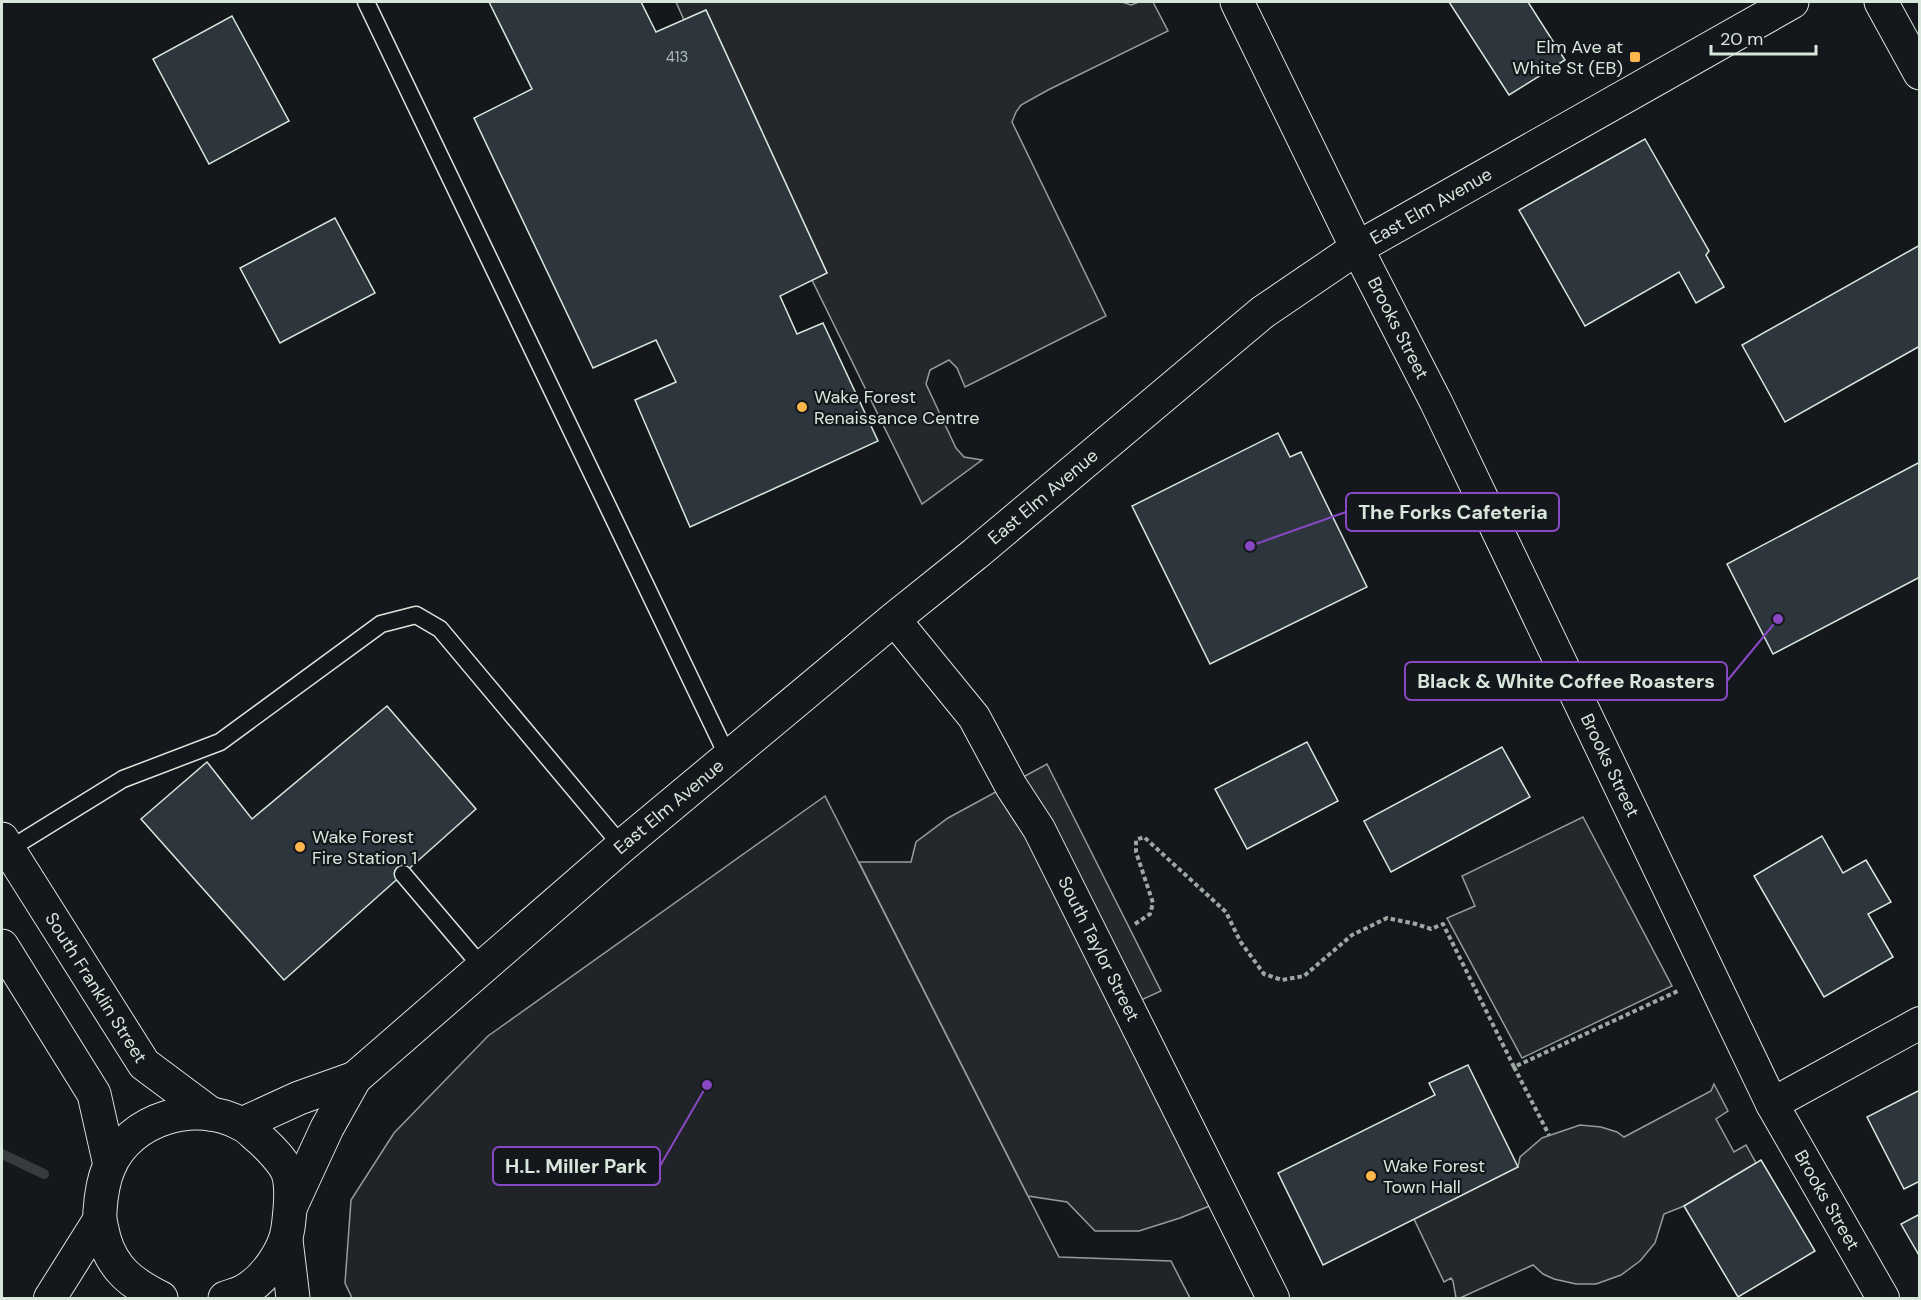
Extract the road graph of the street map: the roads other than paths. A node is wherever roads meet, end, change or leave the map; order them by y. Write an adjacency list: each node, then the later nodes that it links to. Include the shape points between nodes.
1 (366, 2): 8 (lane)
2 (1237, 2): 6 (street, Brooks Street)
3 (1792, 2): 6 (street, East Elm Avenue)
4 (1881, 2): 5 (street)
5 (1920, 73)
6 (1357, 248): 7 (street, East Elm Avenue, via 1263,312); 16 (street, Brooks Street, via 1440,410)
7 (894, 619): 8 (street, East Elm Avenue); 27 (street, South Taylor Street, via 974,717 1039,829)
8 (728, 757): 10 (street, East Elm Avenue)
9 (5, 845): 10 (lane, via 123,779 220,742 381,624 416,615 440,629); 17 (street, South Franklin Street, via 144,1064)
10 (622, 846): 13 (street, East Elm Avenue)
11 (403, 874): 13 (lane)
12 (2, 946): 19 (street, via 94,1094)
13 (482, 967): 15 (street, East Elm Avenue)
14 (1920, 1023): 16 (street)
15 (355, 1078): 18 (street, East Elm Avenue); 20 (street, East Elm Avenue)
16 (1772, 1104): 28 (street, Brooks Street)
17 (211, 1114): 18 (street); 19 (street, via 179,1114 148,1125 126,1142)
18 (242, 1124): 20 (street, via 269,1146 288,1173)
19 (110, 1165): 21 (street, via 101,1191)
20 (291, 1206): 22 (street)
21 (99, 1220): 23 (street); 24 (street, via 107,1247 120,1270)
22 (286, 1240): 25 (street, via 270,1269 244,1292); 26 (street)
23 (50, 1299)
24 (161, 1299)
25 (225, 1299)
26 (293, 1299)
27 (1273, 1299)
28 (1883, 1299)

